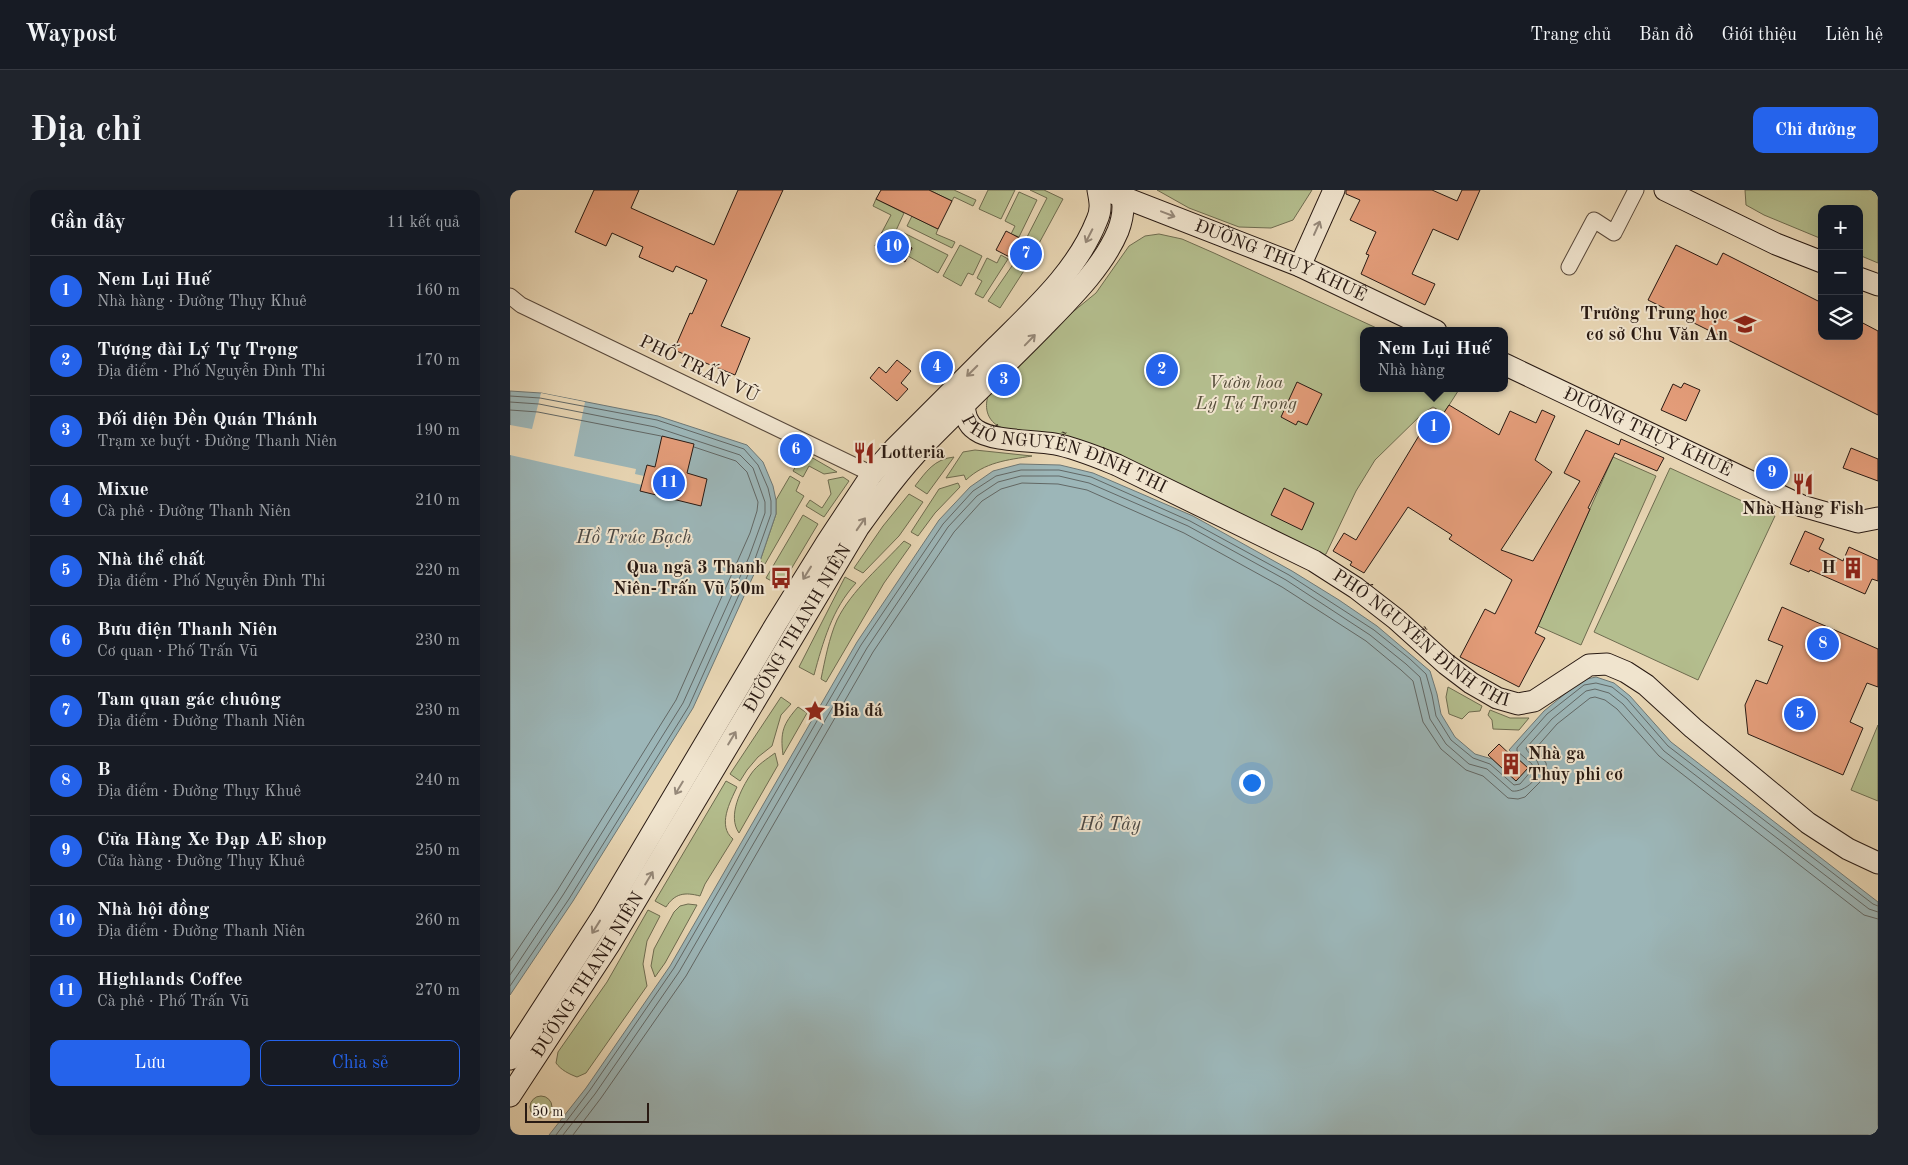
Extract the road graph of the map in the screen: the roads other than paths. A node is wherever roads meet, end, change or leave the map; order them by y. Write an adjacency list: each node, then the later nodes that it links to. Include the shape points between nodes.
1 (1098, 190): 15 (main road, ĐƯỜNG THANH NIÊN, one-way to 15, via 1101,205 1098,219 1066,273)
2 (1334, 190): 7 (main road, one-way to 2)
3 (1636, 190): 8 (street, via 1614,233 1594,220)
4 (1665, 190): 6 (main road, via 1776,244)
5 (1116, 192): 7 (main road, ĐƯỜNG THỤY KHUÊ, one-way to 7); 14 (main road, ĐƯỜNG THANH NIÊN, one-way to 5, via 1087,280 1117,232 1123,215)
6 (1818, 260)
7 (1300, 266): 12 (main road, ĐƯỜNG THỤY KHUÊ)
8 (1569, 267)
9 (1863, 279): 10 (main road)
10 (1878, 285)
11 (510, 296): 15 (street, PHỐ TRẤN VŨ, via 521,305)
12 (1428, 327)
13 (1508, 366): 16 (main road, ĐƯỜNG THỤY KHUÊ, via 1802,506 1858,522)
14 (964, 404): 17 (main road, PHỐ NGUYỄN ĐÌNH THI, via 968,422 982,434 1057,445 1086,453 1314,561 1390,614 1471,683 1497,698 1518,704 1534,701 1589,665 1607,664 1626,672 1646,685 1808,823 1848,849); 19 (main road, ĐƯỜNG THANH NIÊN, one-way to 14, via 610,945 858,528 903,468)
15 (872, 474): 18 (main road, ĐƯỜNG THANH NIÊN, one-way to 18, via 781,616 602,918)
16 (1878, 518)
17 (1878, 863)
18 (510, 1059)
19 (510, 1096)

